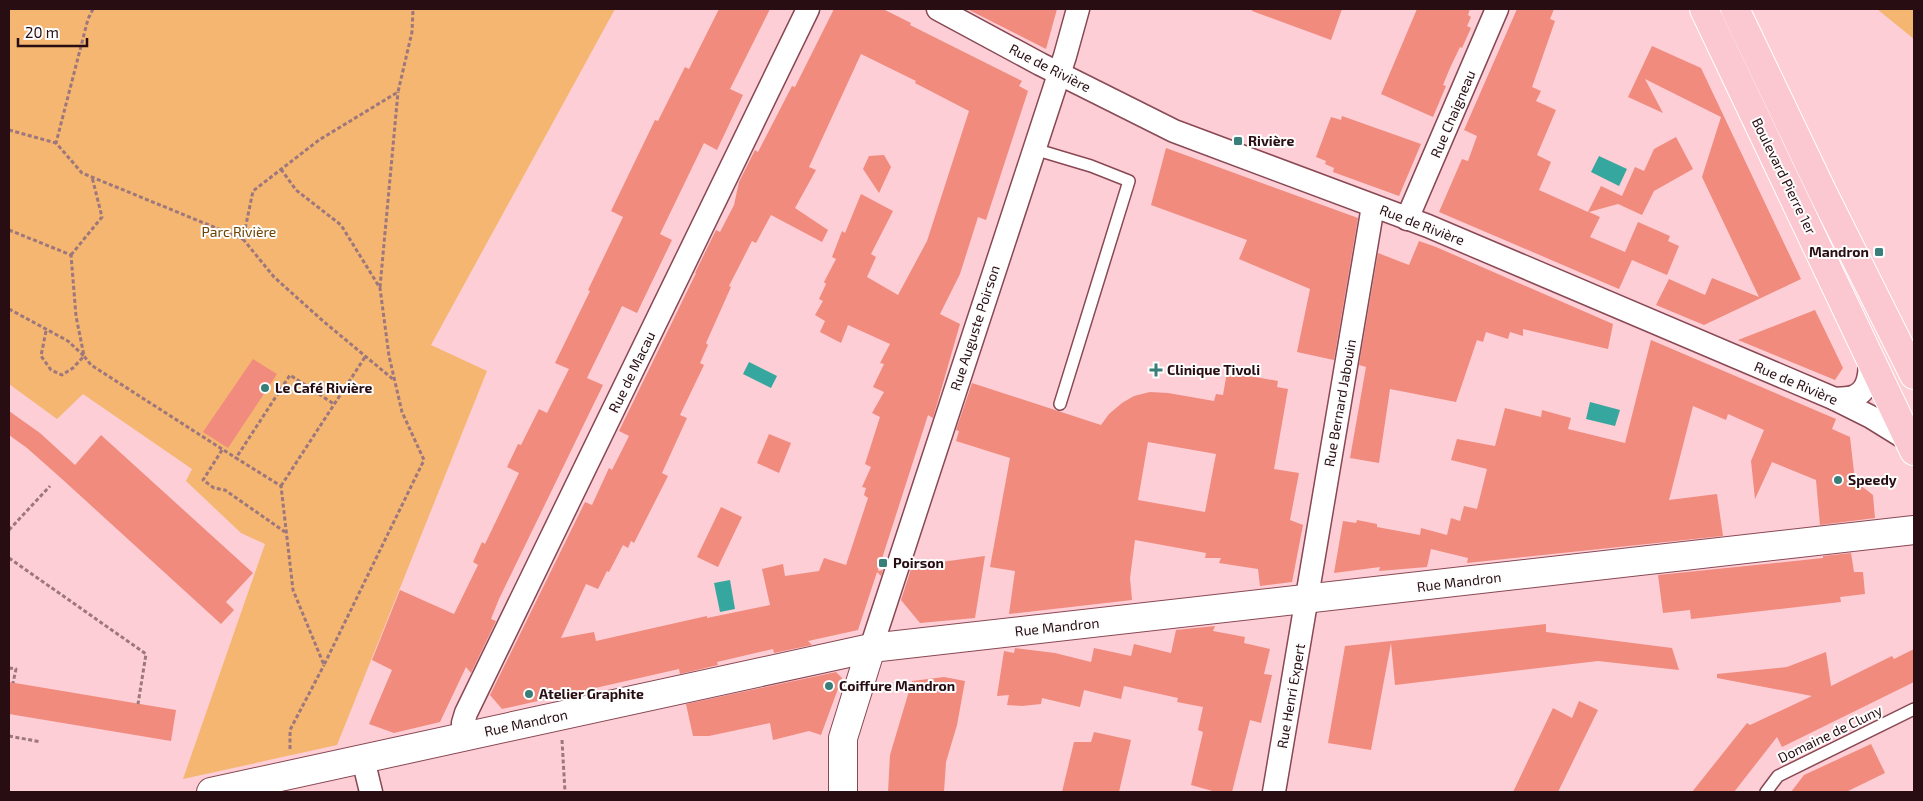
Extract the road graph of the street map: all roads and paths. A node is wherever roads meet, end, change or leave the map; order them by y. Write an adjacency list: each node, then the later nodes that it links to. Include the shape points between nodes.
1 (93, 9): 12 (path)
2 (413, 9): 10 (path, via 412,32)
3 (808, 9): 49 (street, Rue de Macau, via 466,713 463,723)
4 (938, 9): 9 (street, Rue de Rivière)
5 (1078, 9): 9 (street, Rue Auguste Poirson)
6 (1498, 9): 17 (street, Rue Chaigneau)
7 (1704, 9): 25 (main road, Boulevard Pierre 1er)
8 (1736, 9): 27 (main road, Boulevard Pierre 1er)
9 (1059, 73): 13 (street, Rue Auguste Poirson); 16 (street, Rue de Rivière, via 1174,132)
10 (398, 92): 14 (path, via 319,140); 21 (path)
11 (9, 130): 12 (path)
12 (56, 143): 15 (path, via 82,173)
13 (1034, 149): 31 (lane, via 1129,181); 42 (street, Rue Auguste Poirson)
14 (281, 170): 19 (path, via 253,191); 21 (path, via 296,190 341,225)
15 (92, 177): 19 (path); 20 (path, via 102,217)
16 (1373, 206): 17 (street, Rue de Rivière); 41 (street, Rue Bernard Jabouin)
17 (1407, 219): 29 (street, Rue de Rivière)
18 (9, 230): 20 (path)
19 (243, 239): 26 (path, via 274,277)
20 (71, 255): 24 (path, via 76,316)
21 (380, 288): 28 (path)
22 (9, 309): 23 (path)
23 (46, 331): 24 (path, via 68,341); 24 (path, via 41,356 51,370 62,375)
24 (84, 356): 33 (path, via 91,365)
25 (1870, 356): 29 (street, via 1870,373 1861,392 1854,397); 32 (main road, Boulevard Pierre 1er)
26 (366, 357): 28 (path); 30 (path)
27 (1914, 375)
28 (395, 381): 43 (path, via 402,412 424,460)
29 (1835, 399): 32 (street, Rue de Rivière, via 1871,417)
30 (334, 404): 34 (path, via 290,375); 36 (path)
31 (1060, 404)
32 (1912, 445)
33 (222, 450): 34 (path); 39 (path, via 203,480 224,490)
34 (236, 458): 36 (path)
35 (50, 486): 37 (path)
36 (281, 486): 39 (path)
37 (9, 530)
38 (1914, 530): 41 (street, Rue Mandron)
39 (286, 532): 43 (path, via 292,590)
40 (9, 558): 46 (path, via 146,654)
41 (1307, 599): 42 (street, Rue Mandron); 58 (street, Rue Henri Expert)
42 (871, 648): 49 (street, Rue Mandron); 57 (street, via 843,738)
43 (324, 665): 52 (path, via 290,730)
44 (9, 668): 45 (path, via 16,669)
45 (13, 683)
46 (138, 704)
47 (1914, 709): 59 (lane, Domaine de Cluny, via 1778,776)
48 (9, 736): 51 (path)
49 (466, 736): 53 (street, Rue Mandron)
50 (562, 739): 56 (path)
51 (41, 742)
52 (290, 756)
53 (364, 759): 54 (street, Rue Mandron); 55 (street)
54 (211, 792)
55 (371, 792)
56 (565, 792)
57 (843, 792)
58 (1274, 792)
59 (1766, 792)

